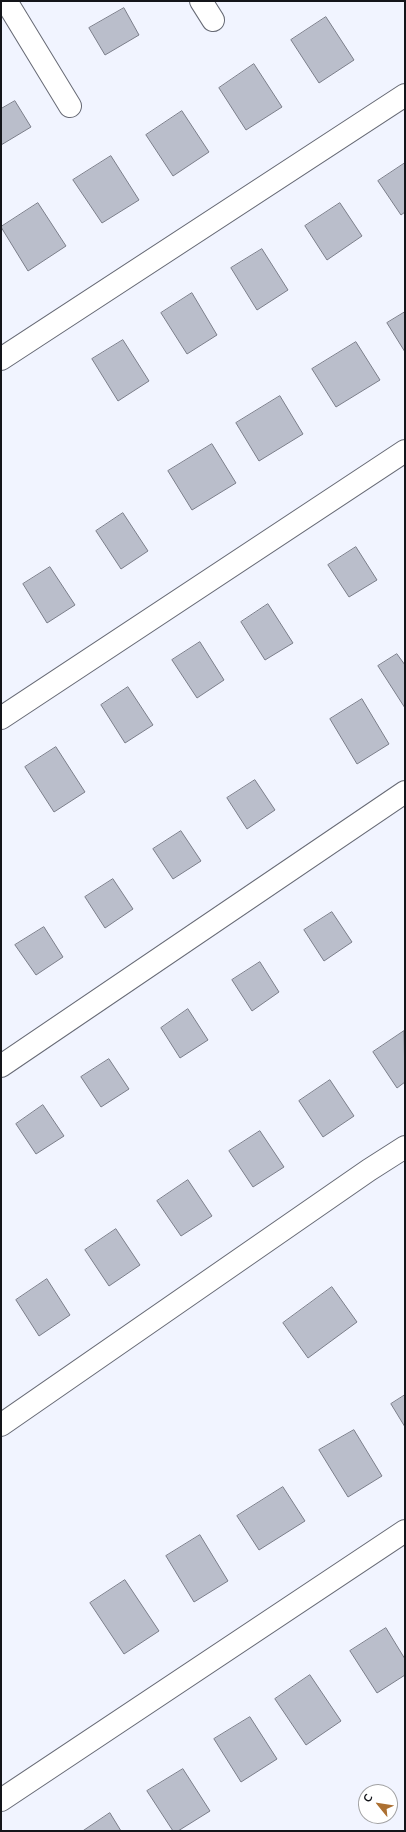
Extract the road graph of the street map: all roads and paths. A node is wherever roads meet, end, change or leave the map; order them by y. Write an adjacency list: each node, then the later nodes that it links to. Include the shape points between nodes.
1 (6, 1): 5 (street)
2 (201, 1): 3 (street)
3 (213, 20)
4 (405, 95): 6 (street)
5 (70, 106)
6 (1, 359)
7 (405, 451): 8 (street)
8 (1, 718)
9 (405, 792): 10 (street)
10 (1, 1066)
11 (405, 1147): 12 (street)
12 (1, 1425)
13 (405, 1531): 14 (street)
14 (1, 1800)

